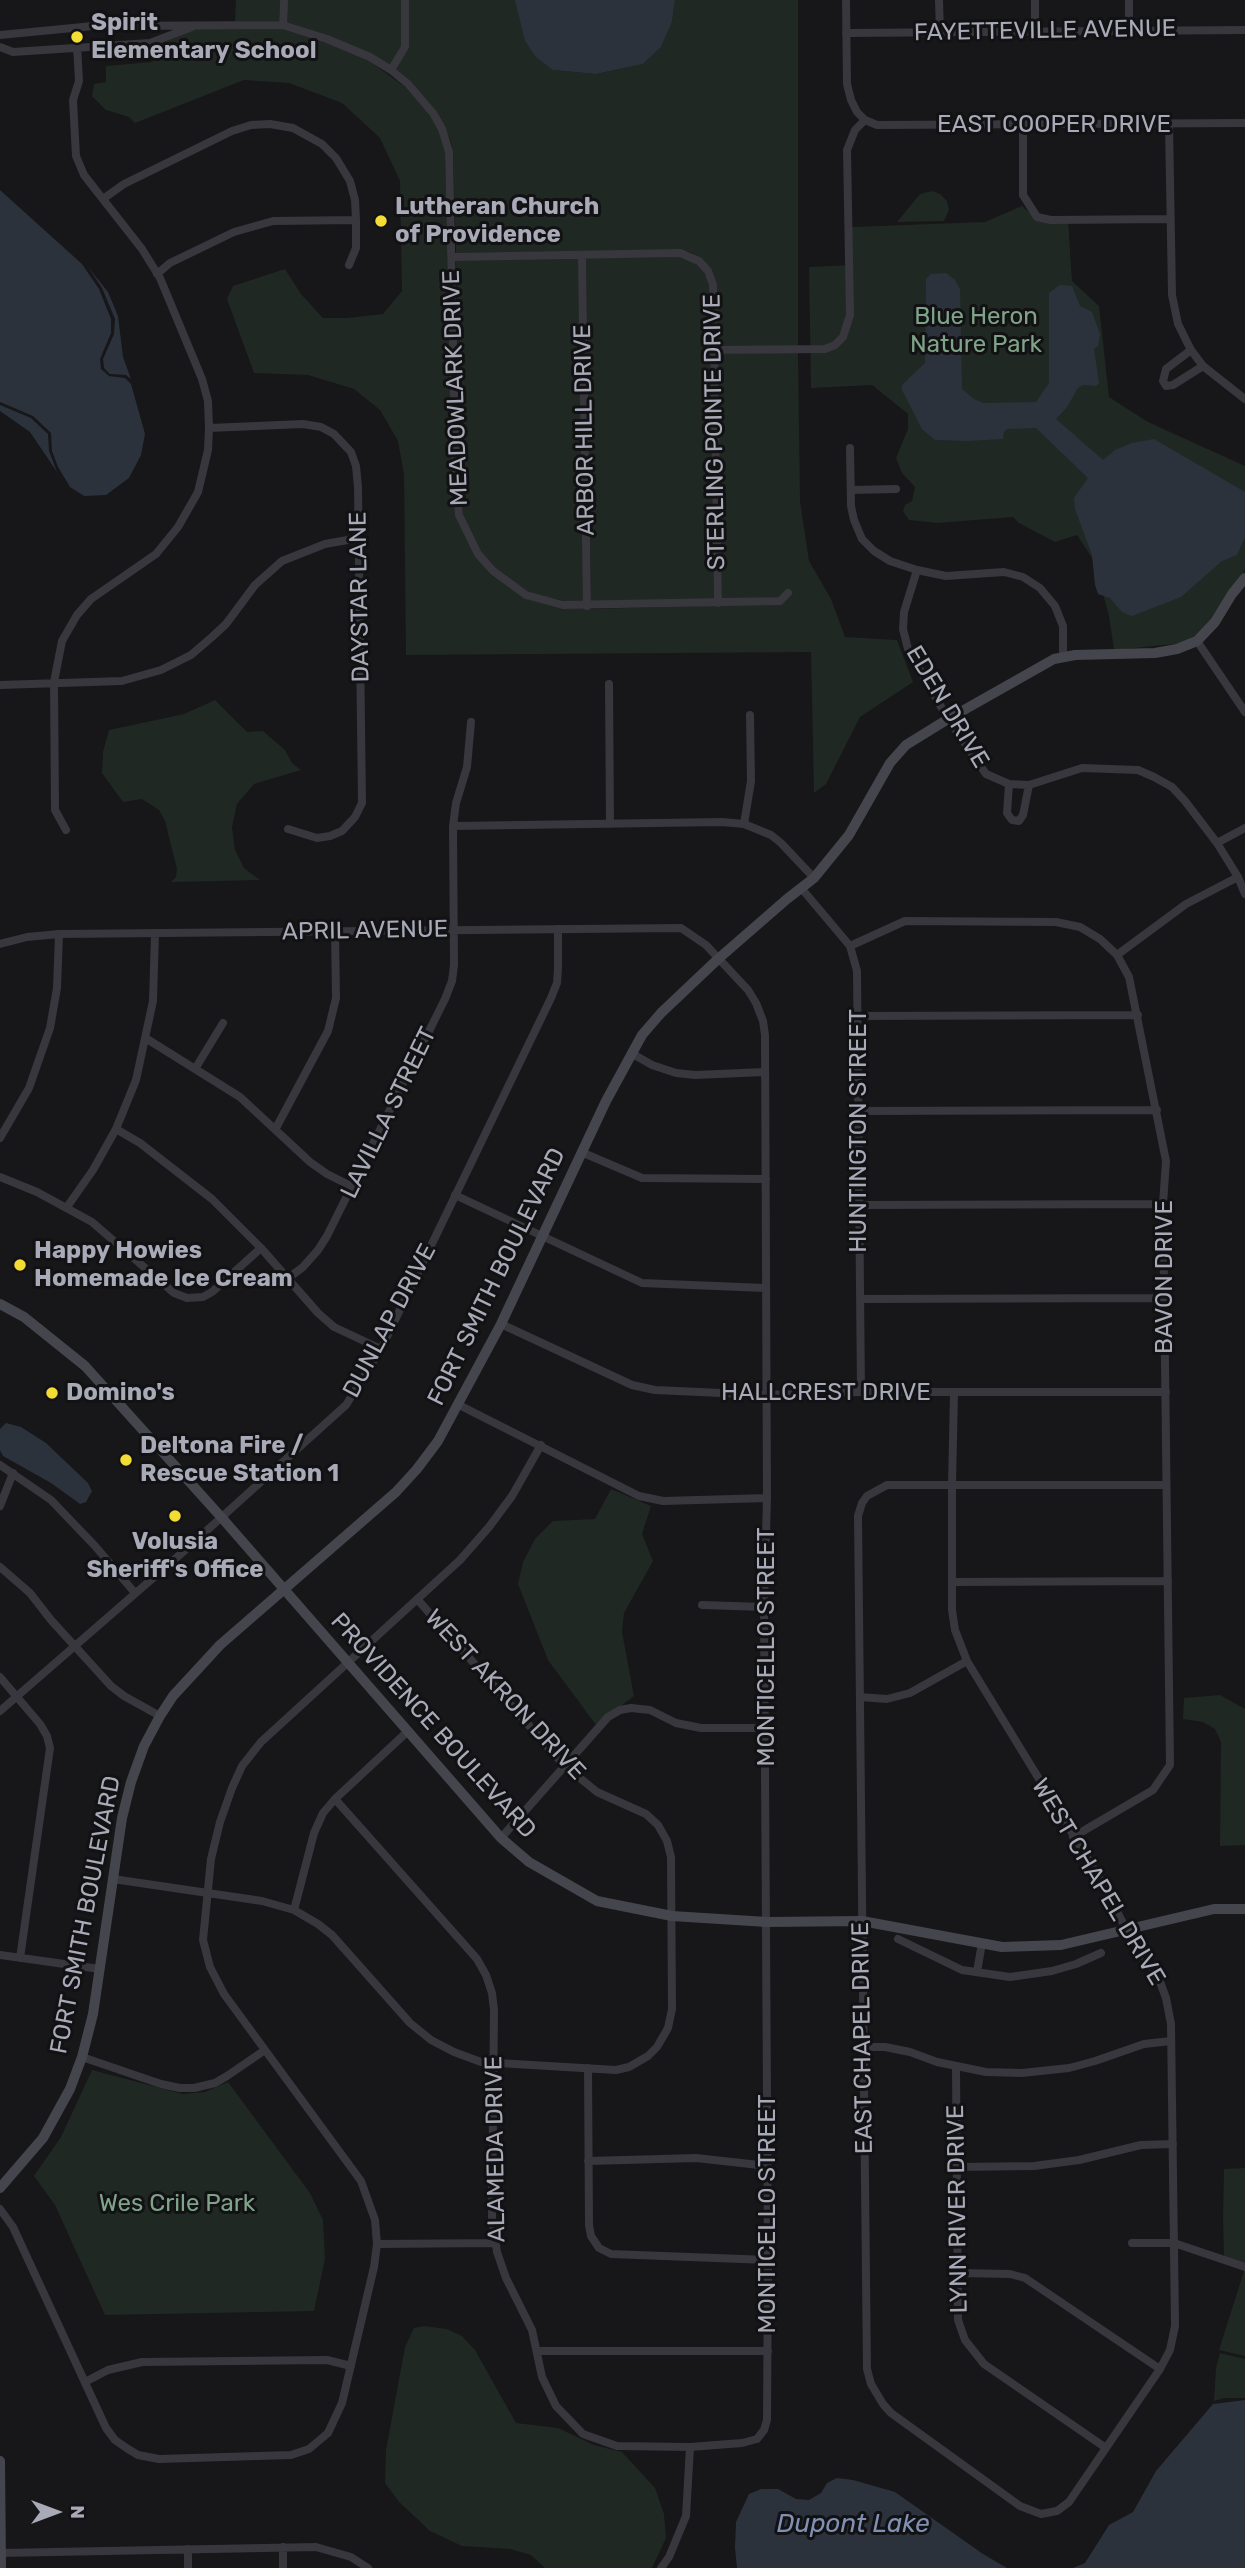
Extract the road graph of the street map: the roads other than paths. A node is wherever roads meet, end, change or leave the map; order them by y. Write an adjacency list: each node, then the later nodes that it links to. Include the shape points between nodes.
1 (284, 0): 8 (street)
2 (405, 0): 18 (street, via 405,47)
3 (846, 0): 14 (street)
4 (939, 0): 12 (street)
5 (1035, 0): 13 (street)
6 (1129, 0): 10 (street)
7 (197, 25): 8 (street, MEADOWLARK DRIVE); 9 (street, MEADOWLARK DRIVE); 17 (street, MEADOWLARK DRIVE, via 150,43)
8 (283, 25): 18 (street, MEADOWLARK DRIVE, via 327,39)
9 (76, 27): 15 (street, MEADOWLARK DRIVE); 17 (street)
10 (1129, 30): 11 (street, FAYETTEVILLE AVENUE); 13 (street, FAYETTEVILLE AVENUE)
11 (1245, 30)
12 (940, 32): 13 (street, FAYETTEVILLE AVENUE); 14 (street, FAYETTEVILLE AVENUE)
13 (1035, 32)
14 (846, 33): 19 (street, via 847,84 857,112)
15 (0, 35)
16 (0, 47): 17 (street, MEADOWLARK DRIVE, via 13,52)
17 (79, 47): 23 (street, via 79,81 73,100 76,156)
18 (391, 70): 27 (street, MEADOWLARK DRIVE, via 433,113 447,140)
19 (865, 120): 22 (street, EAST COOPER DRIVE, via 886,126); 30 (street, via 847,150 850,315 843,337 825,349)
20 (1245, 123): 21 (street, EAST COOPER DRIVE)
21 (1169, 124): 22 (street, EAST COOPER DRIVE); 24 (street)
22 (1023, 125): 24 (street, via 1023,195 1037,217)
23 (103, 199): 25 (street, via 232,131 270,124 308,135 336,159 350,181); 29 (street)
24 (1169, 219): 31 (street, via 1172,295 1178,324)
25 (356, 220): 28 (street, via 356,248); 29 (street, via 273,221 234,232)
26 (582, 255): 27 (street, STERLING POINTE DRIVE); 30 (street, STERLING POINTE DRIVE, via 680,253 699,261 713,285); 43 (street, ARBOR HILL DRIVE)
27 (452, 257): 43 (street, MEADOWLARK DRIVE, via 459,514 478,554 513,588 548,601)
28 (349, 265)
29 (157, 274): 34 (street, via 202,379)
30 (714, 350): 42 (street, STERLING POINTE DRIVE)
31 (1191, 350): 32 (street); 32 (street, via 1166,369 1166,386)
32 (1203, 366): 33 (street)
33 (1245, 399)
34 (209, 428): 38 (street, DAYSTAR LANE, via 303,424 334,435 356,466); 46 (street, via 198,492 178,527 156,554 90,599 77,615 62,641)
35 (850, 448): 37 (street)
36 (896, 489): 37 (street)
37 (851, 490): 39 (street, via 862,539 890,561)
38 (359, 538): 46 (street, via 325,544 282,561 255,586 226,624 191,655 162,670 122,681); 59 (street, DAYSTAR LANE, via 362,803 342,831 330,836 317,838)
39 (917, 570): 45 (street, via 946,576 1004,572 1023,577 1055,606 1063,626); 51 (street, EDEN DRIVE, via 903,629 908,649)
40 (1245, 578): 44 (street, FORT SMITH BOULEVARD)
41 (788, 593): 42 (street, MEADOWLARK DRIVE, via 780,601)
42 (718, 603): 43 (street, MEADOWLARK DRIVE)
43 (587, 606)
44 (1197, 640): 45 (street, FORT SMITH BOULEVARD, via 1155,653); 49 (street)
45 (1063, 657): 51 (street, FORT SMITH BOULEVARD)
46 (54, 682): 48 (street); 60 (street, via 55,810)
47 (609, 684): 55 (street)
48 (0, 685)
49 (1245, 712)
50 (750, 715): 56 (street, via 751,781)
51 (948, 719): 53 (street, EDEN DRIVE, via 986,774); 63 (street, FORT SMITH BOULEVARD, via 898,753 849,835)
52 (471, 722): 57 (street, LAVILLA STREET, via 467,768)
53 (1009, 785): 54 (street, EDEN DRIVE); 54 (street, via 1007,813 1019,821)
54 (1029, 785): 61 (street, EDEN DRIVE, via 1082,768 1138,771 1171,787)
55 (610, 824): 56 (street); 57 (street)
56 (744, 824): 63 (street, via 781,843)
57 (453, 826): 67 (street, LAVILLA STREET)
58 (1245, 828): 61 (street)
59 (288, 829)
60 (66, 831)
61 (1217, 843): 62 (street, EDEN DRIVE)
62 (1238, 877): 65 (street, EDEN DRIVE); 73 (street, via 1186,904)
63 (814, 878): 64 (street, FORT SMITH BOULEVARD)
64 (802, 890): 72 (street, HUNTINGTON STREET); 74 (street, FORT SMITH BOULEVARD)
65 (1245, 894)
66 (558, 929): 67 (street, APRIL AVENUE); 74 (street, APRIL AVENUE, via 681,928); 91 (street, DUNLAP DRIVE, via 557,983)
67 (454, 930): 68 (street, APRIL AVENUE); 90 (street, LAVILLA STREET, via 452,981 445,999)
68 (335, 931): 69 (street, APRIL AVENUE); 84 (street, via 335,998 328,1031)
69 (155, 933): 70 (street, APRIL AVENUE); 78 (street)
70 (59, 934): 71 (street, APRIL AVENUE); 86 (street, via 50,1028 29,1087)
71 (0, 944)
72 (850, 946): 73 (street, BAVON DRIVE, via 905,921 1056,922 1080,927); 76 (street, HUNTINGTON STREET, via 857,971)
73 (1117, 954): 75 (street, BAVON DRIVE, via 1129,977)
74 (718, 959): 79 (street, FORT SMITH BOULEVARD, via 661,1013); 81 (street, MONTICELLO STREET, via 756,1003 763,1021)
75 (1138, 1015): 76 (street); 82 (street, BAVON DRIVE)
76 (859, 1016): 83 (street, HUNTINGTON STREET)
77 (223, 1023): 80 (street)
78 (147, 1039): 80 (street); 85 (street)
79 (631, 1053): 81 (street, via 676,1073); 87 (street, FORT SMITH BOULEVARD)
80 (195, 1069): 84 (street, via 240,1097)
81 (765, 1072): 89 (street, MONTICELLO STREET)
82 (1157, 1110): 83 (street); 92 (street, BAVON DRIVE, via 1166,1161)
83 (860, 1111): 93 (street, HUNTINGTON STREET)
84 (276, 1128): 90 (street, via 310,1162)
85 (116, 1129): 94 (street); 96 (street, via 189,1179)
86 (0, 1138)
87 (582, 1152): 89 (street, via 642,1178); 95 (street, FORT SMITH BOULEVARD)
88 (0, 1177): 94 (street)
89 (766, 1179): 98 (street, MONTICELLO STREET)
90 (353, 1187): 97 (street, LAVILLA STREET, via 318,1251)
91 (455, 1195): 95 (street); 103 (street, DUNLAP DRIVE)
92 (1163, 1204): 93 (street); 99 (street, BAVON DRIVE)
93 (860, 1205): 100 (street, HUNTINGTON STREET)
94 (67, 1208): 96 (street, via 92,1222 174,1293 187,1298 212,1292)
95 (541, 1237): 98 (street, via 642,1283); 102 (street, FORT SMITH BOULEVARD)
96 (261, 1248): 97 (street)
97 (287, 1279): 103 (street, via 334,1327)
98 (765, 1288): 107 (street, MONTICELLO STREET)
99 (1164, 1298): 100 (street); 105 (street, BAVON DRIVE)
100 (860, 1299): 104 (street, HUNTINGTON STREET)
101 (0, 1304): 116 (street, PROVIDENCE BOULEVARD, via 24,1317 85,1366)
102 (501, 1324): 107 (street, HALLCREST DRIVE, via 632,1385); 108 (street, FORT SMITH BOULEVARD)
103 (381, 1349): 116 (street, DUNLAP DRIVE, via 346,1405)
104 (861, 1392): 106 (street, HALLCREST DRIVE); 107 (street, HALLCREST DRIVE)
105 (1166, 1392): 106 (street, HALLCREST DRIVE); 113 (street, BAVON DRIVE)
106 (954, 1393): 112 (street, WEST CHAPEL DRIVE)
107 (765, 1395): 114 (street, MONTICELLO STREET)
108 (459, 1405): 109 (street); 120 (street, FORT SMITH BOULEVARD, via 439,1441 410,1477)
109 (541, 1445): 114 (street, via 639,1496 663,1501); 122 (street, via 489,1527)
110 (0, 1465): 111 (street)
111 (13, 1473): 115 (street); 121 (street, via 51,1500)
112 (952, 1485): 113 (street); 119 (street, WEST CHAPEL DRIVE); 130 (street, EAST CHAPEL DRIVE, via 881,1487 867,1496 858,1516)
113 (1166, 1485): 118 (street, BAVON DRIVE)
114 (767, 1498): 124 (street, MONTICELLO STREET)
115 (0, 1506)
116 (222, 1518): 120 (street, PROVIDENCE BOULEVARD); 121 (street, DUNLAP DRIVE)
117 (0, 1567): 125 (street)
118 (1168, 1581): 119 (street); 137 (street, BAVON DRIVE, via 1170,1765 1153,1790)
119 (952, 1583): 127 (street, WEST CHAPEL DRIVE, via 955,1630)
120 (283, 1591): 126 (street, PROVIDENCE BOULEVARD); 132 (street, FORT SMITH BOULEVARD, via 220,1645)
121 (135, 1593): 125 (street, DUNLAP DRIVE)
122 (417, 1599): 126 (street); 135 (street, WEST AKRON DRIVE)
123 (702, 1605): 124 (street)
124 (764, 1607): 133 (street, MONTICELLO STREET)
125 (75, 1644): 129 (street, DUNLAP DRIVE); 132 (street, via 111,1686)
126 (347, 1661): 134 (street, PROVIDENCE BOULEVARD); 140 (street, via 261,1742 242,1766 220,1822)
127 (967, 1661): 130 (street, via 910,1693 887,1699); 137 (street, WEST CHAPEL DRIVE)
128 (0, 1677): 129 (street)
129 (17, 1696): 131 (street, DUNLAP DRIVE); 151 (street, via 40,1724 50,1748)
130 (860, 1697): 144 (street, EAST CHAPEL DRIVE)
131 (0, 1711)
132 (160, 1716): 139 (street, FORT SMITH BOULEVARD, via 131,1782)
133 (767, 1728): 135 (street, via 701,1728 631,1708 608,1717); 145 (street, MONTICELLO STREET)
134 (407, 1732): 136 (street); 138 (street, PROVIDENCE BOULEVARD)
135 (564, 1765): 138 (street); 143 (street, WEST AKRON DRIVE, via 597,1792 646,1814 658,1825 671,1857)
136 (335, 1799): 142 (street, via 314,1833); 158 (street, ALAMEDA DRIVE, via 477,1959 492,1993)
137 (1073, 1837): 146 (street, WEST CHAPEL DRIVE)
138 (501, 1838): 143 (street, PROVIDENCE BOULEVARD, via 529,1862 597,1901)
139 (113, 1879): 140 (street, WEST AKRON DRIVE); 152 (street, FORT SMITH BOULEVARD)
140 (207, 1893): 142 (street, WEST AKRON DRIVE); 156 (street, via 203,1940 210,1966 224,1994)
141 (1245, 1909): 146 (street, PROVIDENCE BOULEVARD, via 1214,1909)
142 (294, 1910): 158 (street, WEST AKRON DRIVE, via 332,1936 431,2040)
143 (672, 1916): 145 (street, PROVIDENCE BOULEVARD); 160 (street, WEST AKRON DRIVE, via 668,2028 648,2056 629,2067)
144 (862, 1921): 145 (street, PROVIDENCE BOULEVARD); 148 (street, PROVIDENCE BOULEVARD); 155 (street, EAST CHAPEL DRIVE)
145 (767, 1922): 163 (street, MONTICELLO STREET)
146 (1127, 1931): 148 (street, PROVIDENCE BOULEVARD, via 1060,1945); 154 (street, WEST CHAPEL DRIVE, via 1162,1986)
147 (898, 1939): 153 (street, via 944,1963)
148 (982, 1943): 153 (street)
149 (1101, 1953): 153 (street, via 1076,1965 1031,1975)
150 (0, 1955): 151 (street)
151 (20, 1958): 152 (street)
152 (100, 1969): 157 (street, FORT SMITH BOULEVARD)
153 (977, 1972)
154 (1171, 2041): 159 (street, via 1144,2044 1057,2069 1022,2073); 161 (street, WEST CHAPEL DRIVE)
155 (863, 2047): 159 (street, via 885,2046); 182 (street, EAST CHAPEL DRIVE, via 867,2369 871,2384 891,2413 1020,2506)
156 (265, 2050): 157 (street, via 215,2083 194,2088 164,2084); 170 (street, via 361,2181 375,2220)
157 (82, 2056): 165 (street, FORT SMITH BOULEVARD, via 71,2090 43,2138)
158 (494, 2064): 160 (street, WEST AKRON DRIVE); 167 (street, ALAMEDA DRIVE)
159 (956, 2067): 164 (street, LYNN RIVER DRIVE)
160 (588, 2068): 162 (street)
161 (1173, 2144): 164 (street, via 1141,2145 1034,2166); 169 (street, WEST CHAPEL DRIVE)
162 (588, 2161): 163 (street, via 696,2158); 171 (street, via 589,2225 599,2248 611,2254)
163 (768, 2166): 171 (street, MONTICELLO STREET)
164 (957, 2167): 173 (street, LYNN RIVER DRIVE)
165 (0, 2188)
166 (0, 2208): 178 (street)
167 (495, 2243): 170 (street); 174 (street, ALAMEDA DRIVE)
168 (1132, 2243): 169 (street)
169 (1174, 2243): 172 (street); 177 (street, WEST CHAPEL DRIVE, via 1175,2326)
170 (377, 2244): 176 (street)
171 (768, 2260): 175 (street, MONTICELLO STREET)
172 (1245, 2267)
173 (957, 2273): 177 (street, via 1025,2278); 180 (street, LYNN RIVER DRIVE, via 958,2320 974,2354)
174 (538, 2351): 175 (street); 179 (street, ALAMEDA DRIVE, via 542,2377 556,2406 583,2434 617,2446)
175 (768, 2351): 179 (street, ALAMEDA DRIVE, via 767,2420 757,2439)
176 (351, 2367): 178 (street, via 327,2360 142,2362 108,2370); 178 (street, via 328,2433 309,2449 290,2455 159,2459 138,2455 106,2428)
177 (1160, 2369): 180 (street, WEST CHAPEL DRIVE)
178 (85, 2382)
179 (690, 2447): 190 (street, via 686,2516)
180 (1106, 2448): 182 (street, WEST CHAPEL DRIVE, via 1069,2502)
181 (0, 2461): 185 (street)
182 (1048, 2513)
183 (283, 2547): 184 (street); 188 (street); 189 (street, via 316,2547 351,2557)
184 (188, 2549): 185 (street); 187 (street)
185 (0, 2553): 186 (street)
186 (1, 2568)
187 (188, 2568)
188 (283, 2568)
189 (368, 2568)
190 (661, 2568)

